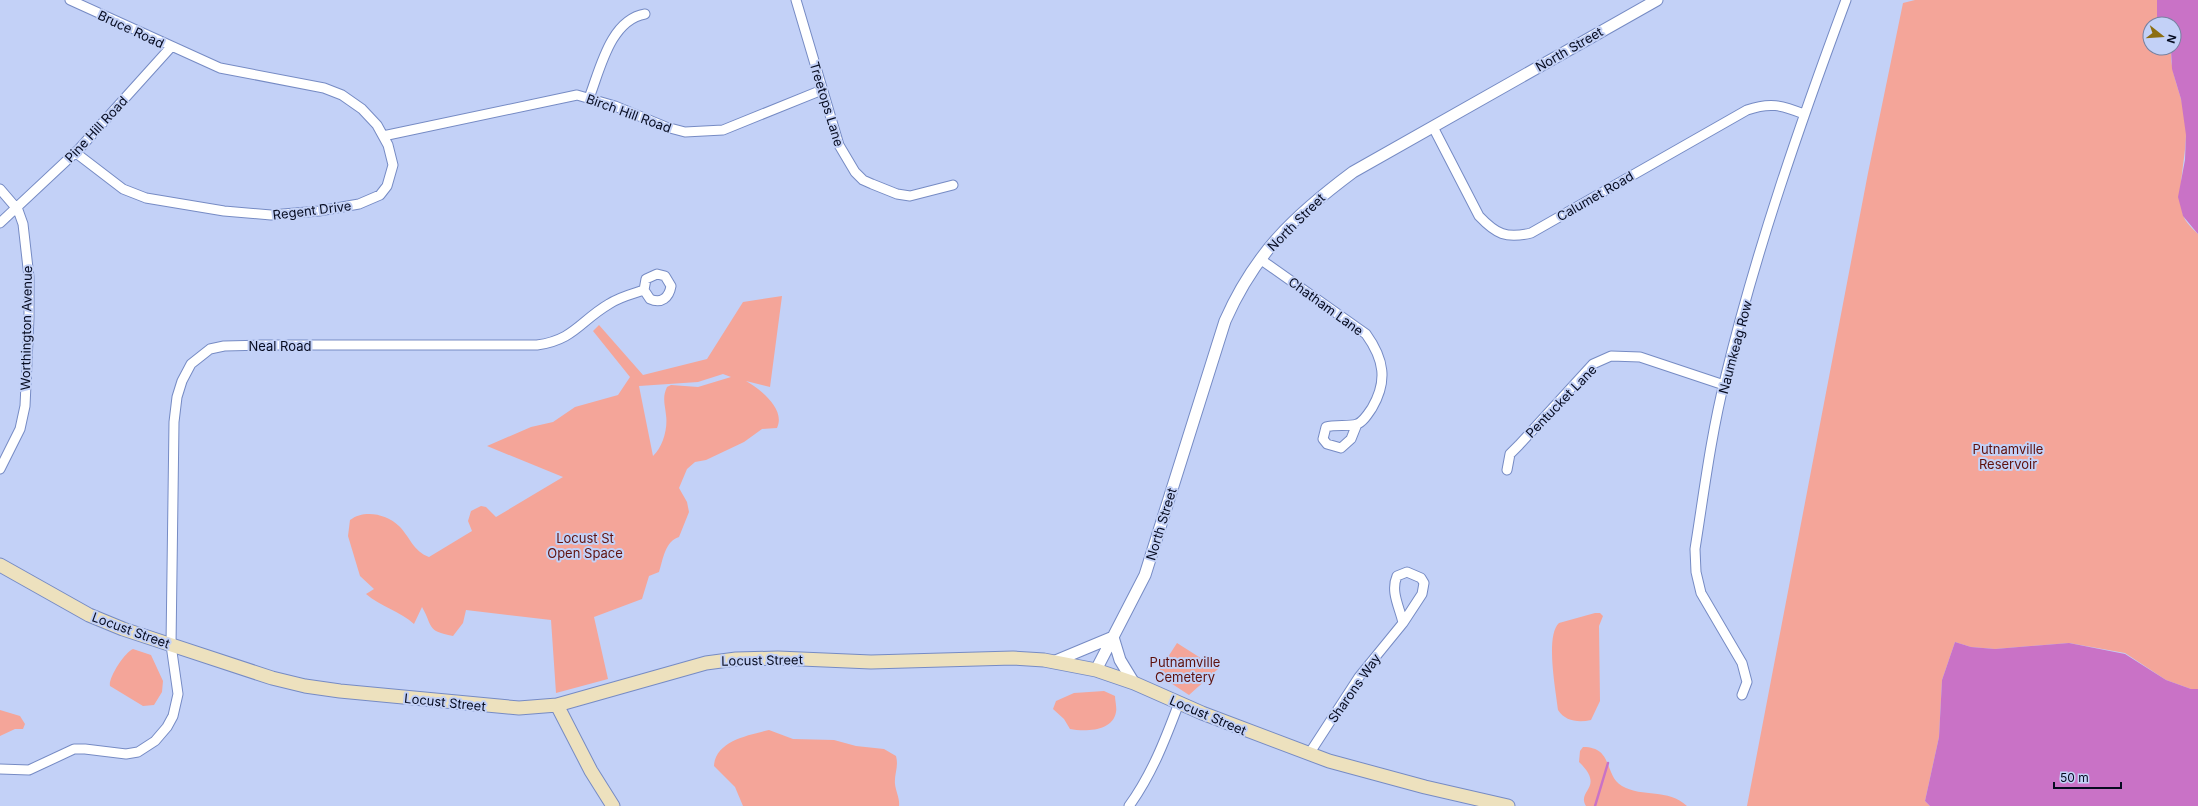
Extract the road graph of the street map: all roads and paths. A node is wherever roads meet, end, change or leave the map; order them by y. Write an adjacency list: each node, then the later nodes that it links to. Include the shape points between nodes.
1 (70, 0): 6 (street, Bruce Road)
2 (796, 0): 7 (street, Treetops Lane)
3 (1656, 0): 10 (street, North Street)
4 (1846, 0): 9 (street, Naumkeag Row)
5 (645, 14): 8 (street, via 628,21 617,34 606,54)
6 (171, 47): 11 (street, Regent Drive, via 220,68 324,88 342,95 362,109 377,125); 12 (street, Pine Hill Road)
7 (822, 90): 8 (street, Birch Hill Road, via 723,130 703,132 685,132 666,127); 13 (street, Treetops Lane, via 838,144 863,180 896,194 910,196)
8 (589, 98): 11 (street, Birch Hill Road, via 578,95 559,98)
9 (1804, 114): 10 (street, Calumet Road, via 1781,106 1762,105 1747,110 1531,233 1514,237 1489,226 1479,216); 19 (street, Naumkeag Row, via 1785,169)
10 (1434, 127): 17 (street, North Street, via 1353,172 1314,201 1278,236)
11 (383, 136): 12 (street, Regent Drive, via 393,165 387,186 380,195 359,204 271,215 224,211 146,198 123,189)
12 (76, 152): 15 (street, Pine Hill Road)
13 (953, 185)
14 (0, 189): 15 (street, Worthington Avenue)
15 (17, 208): 16 (street, Pine Hill Road); 21 (street, Worthington Avenue, via 23,224 29,276 25,406 20,429)
16 (0, 223)
17 (1260, 259): 20 (street, Chatham Lane, via 1366,334 1374,346 1380,359 1382,387 1367,416); 25 (street, North Street, via 1237,295 1226,321 1145,575)
18 (644, 290): 26 (street, Neal Road, via 610,303 570,334 552,343 224,346 199,356 191,364 182,381 174,422)
19 (1724, 385): 22 (street, Pentucket Lane, via 1640,357 1611,356 1593,364 1510,454); 30 (street, Naumkeag Row, via 1695,549 1696,572 1701,593 1742,662 1747,682)
20 (1357, 424)
21 (0, 469)
22 (1507, 470)
23 (0, 565): 26 (main road, Locust Street, via 89,614)
24 (1403, 623): 24 (street, Sharons Way, via 1424,590 1421,578 1414,573 1402,573 1394,582); 33 (street, Sharons Way, via 1359,677)
25 (1114, 637): 27 (street); 28 (street, North Street); 29 (street, via 1120,660)
26 (171, 645): 32 (main road, Locust Street, via 272,678 305,686 483,706 518,708); 34 (street, Neal Road, via 178,694 176,705 161,736 148,746 138,752 126,754 74,749 29,770)
27 (1053, 662): 28 (main road, Locust Street); 32 (main road, Locust Street, via 1013,658 870,662 736,659 706,662)
28 (1096, 670): 29 (main road, Locust Street)
29 (1134, 683): 31 (main road, Locust Street)
30 (1742, 695)
31 (1179, 703): 33 (main road, Locust Street); 36 (street, via 1157,760 1145,784)
32 (557, 705): 35 (main road, via 591,771)
33 (1309, 754): 37 (main road, Locust Street, via 1425,787)
34 (0, 769)
35 (613, 806)
36 (1129, 806)
37 (1508, 806)

